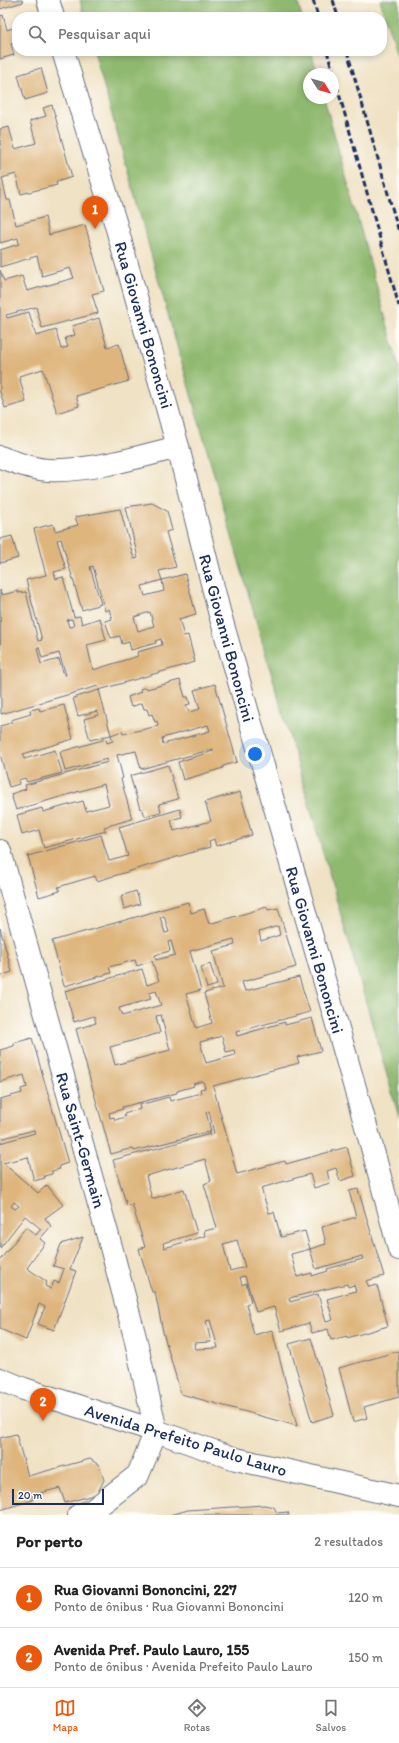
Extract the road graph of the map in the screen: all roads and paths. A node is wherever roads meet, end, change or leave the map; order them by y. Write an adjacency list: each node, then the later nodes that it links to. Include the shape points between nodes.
1 (48, 0): 2 (street)
2 (52, 12)
3 (65, 56): 4 (street, Rua Giovanni Bononcini, via 116,225)
4 (178, 447): 5 (street, via 85,468 47,470); 7 (street, Rua Giovanni Bononcini, via 244,699)
5 (0, 457)
6 (0, 851): 9 (street, Rua Saint-Germain, via 111,1247)
7 (399, 1249)
8 (0, 1379): 9 (street, Avenida Prefeito Paulo Lauro, via 64,1403)
9 (156, 1431): 10 (street, Avenida Prefeito Paulo Lauro, via 236,1458); 11 (street, via 138,1475 93,1510)
10 (399, 1496)
11 (79, 1515)

